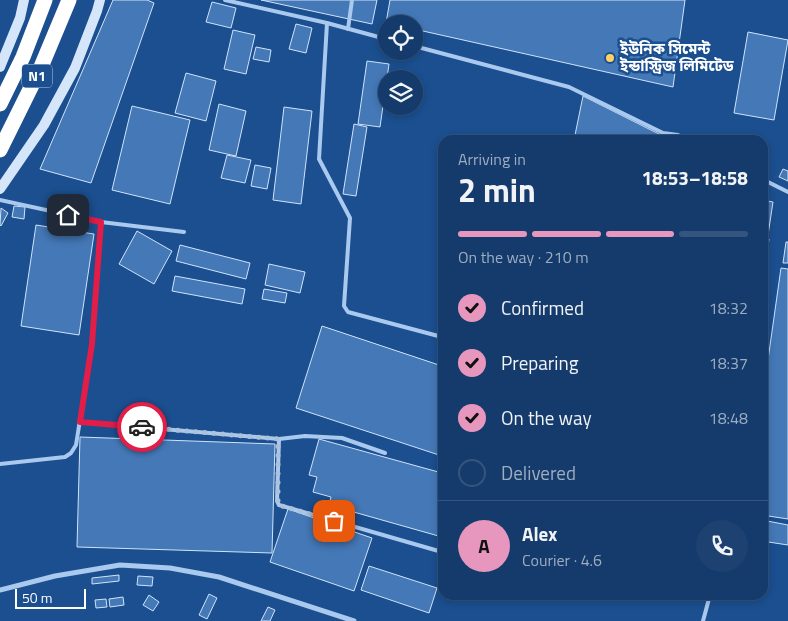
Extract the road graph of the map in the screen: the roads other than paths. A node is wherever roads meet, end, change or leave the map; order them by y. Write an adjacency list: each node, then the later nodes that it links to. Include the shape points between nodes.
1 (24, 0): 11 (street)
2 (44, 0): 12 (highway, N1, via 23,57)
3 (69, 0): 14 (highway, N1, via 41,67)
4 (100, 0): 16 (street, via 74,68 44,125)
5 (226, 0): 7 (lane)
6 (352, 0): 8 (lane)
7 (327, 23): 8 (lane); 21 (lane, via 320,159 350,218 344,306 348,312)
8 (348, 29): 9 (lane)
9 (378, 37)
10 (423, 48): 13 (lane, via 569,87 663,133)
11 (0, 67)
12 (0, 104)
13 (678, 135)
14 (0, 150)
15 (768, 182): 17 (lane)
16 (0, 189)
17 (788, 192)
18 (0, 200): 19 (lane)
19 (101, 222): 20 (lane); 22 (lane, via 92,344)
20 (184, 232)
21 (438, 336)
22 (80, 422): 23 (lane); 25 (lane, via 76,446 64,457)
23 (278, 439): 24 (lane, via 305,436 342,438); 26 (lane, via 279,505)
24 (385, 453)
25 (0, 464)
26 (438, 551)
27 (0, 590): 29 (street, via 120,565 170,568 219,577)
28 (709, 600): 30 (lane)
29 (354, 621)
30 (703, 621)

